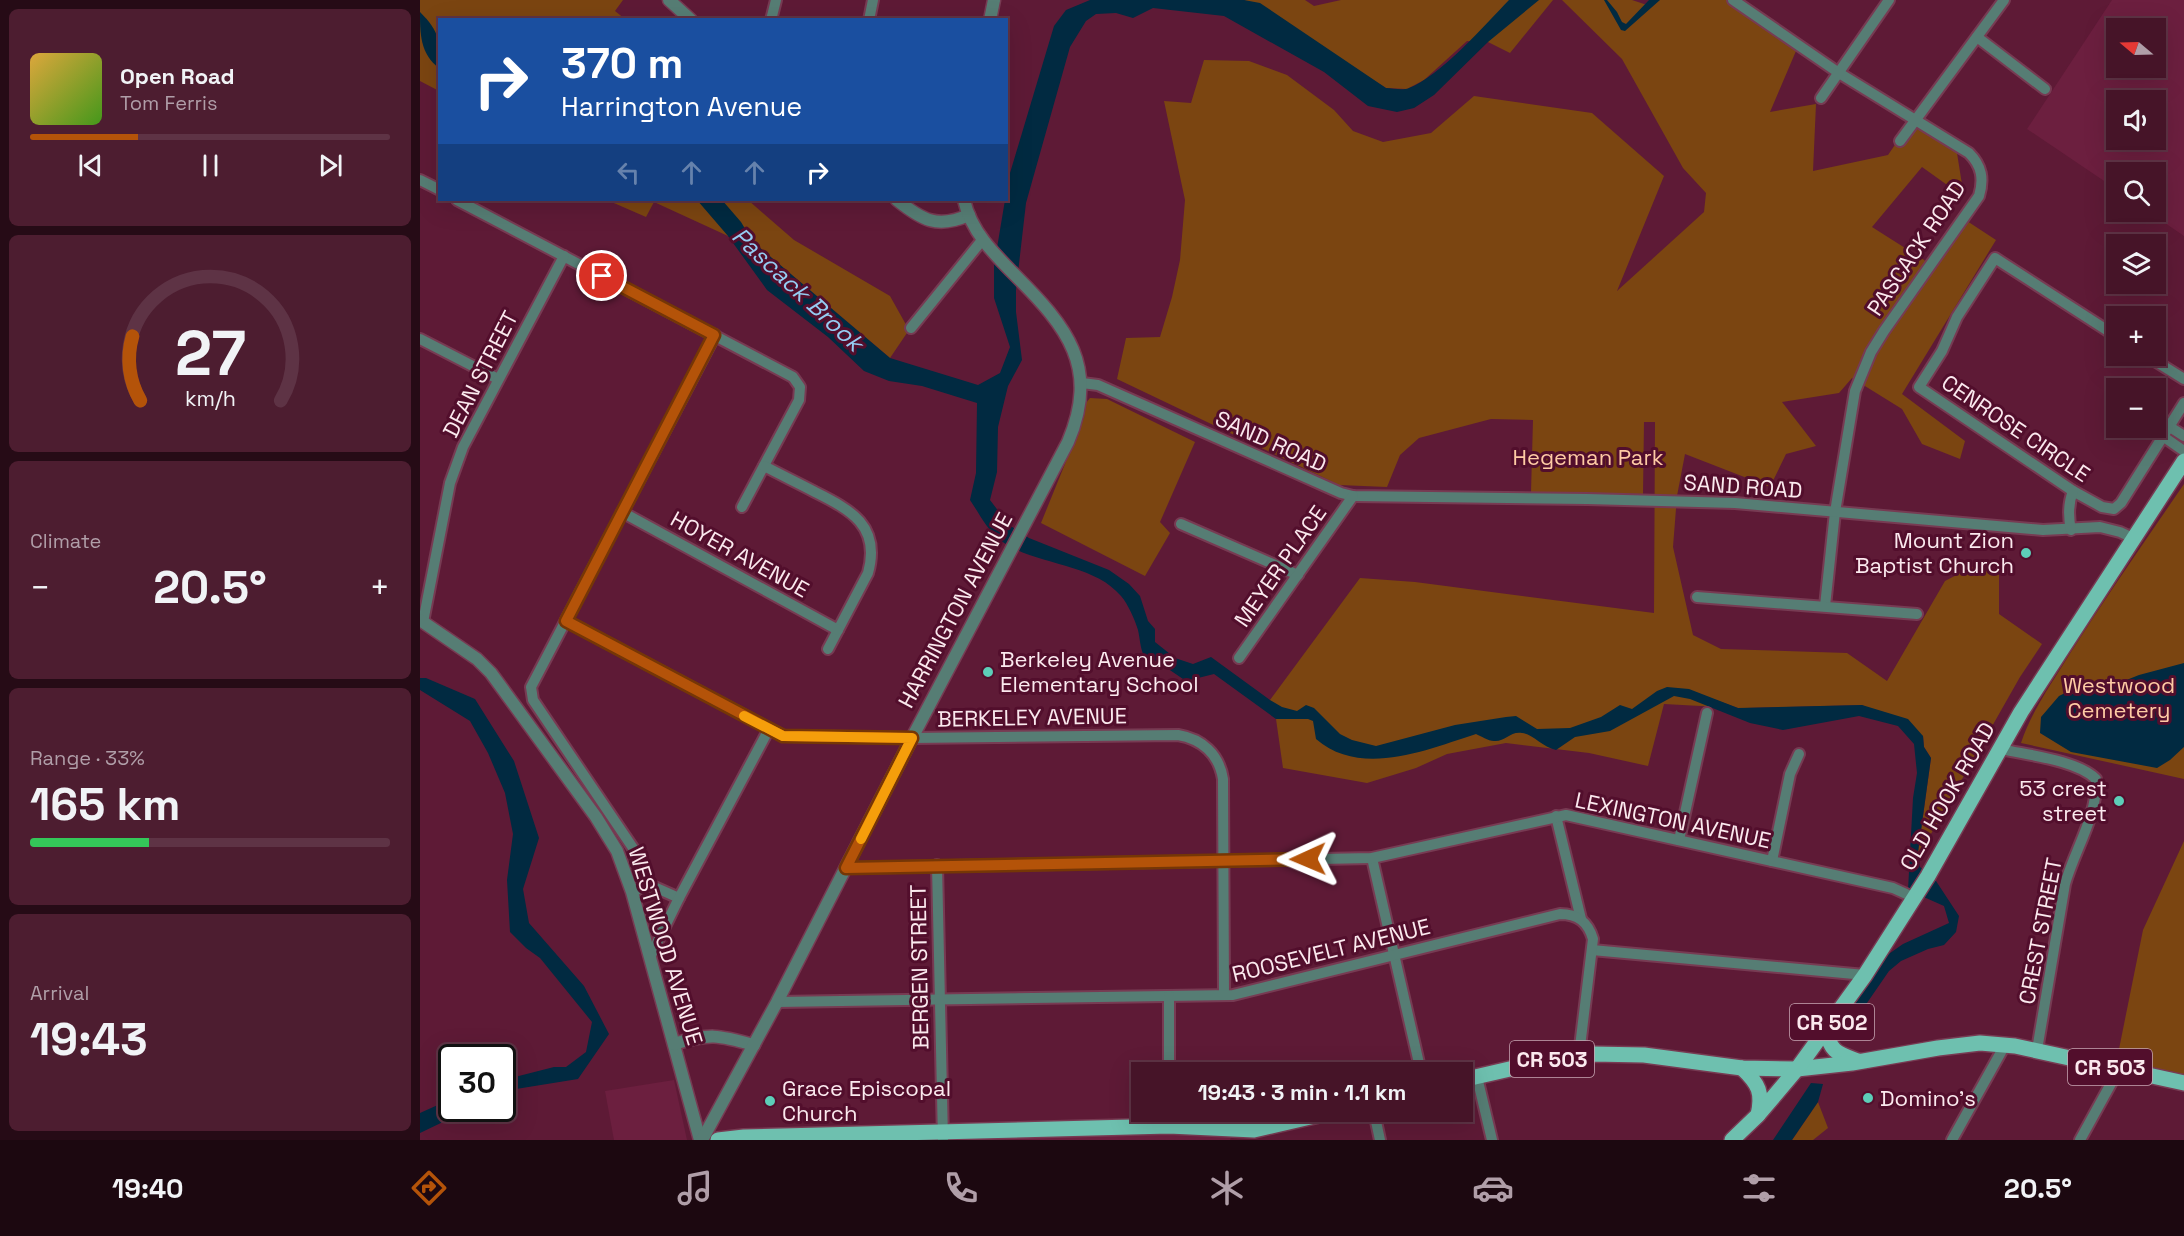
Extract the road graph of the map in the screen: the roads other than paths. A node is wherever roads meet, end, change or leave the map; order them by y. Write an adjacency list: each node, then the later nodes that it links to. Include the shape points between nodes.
1 (669, 0): 8 (street)
2 (776, 0): 9 (street)
3 (873, 0): 10 (street)
4 (994, 0): 11 (street)
5 (1733, 0): 13 (street, PASCACK ROAD)
6 (1889, 0): 13 (street)
7 (2004, 0): 12 (street)
8 (689, 18)
9 (772, 18)
10 (869, 18)
11 (990, 18)
12 (1977, 37): 14 (street); 16 (street)
13 (1839, 73): 15 (street); 16 (street, PASCACK ROAD)
14 (2045, 89)
15 (1821, 98)
16 (1914, 119): 17 (street); 45 (street, PASCACK ROAD, via 1969,153 1982,172 1982,184 1979,196 1884,331 1862,371 1855,391)
17 (1900, 141)
18 (420, 180): 19 (street)
19 (438, 189)
20 (459, 201): 25 (street)
21 (898, 201): 23 (street, via 937,223 954,222)
22 (964, 201): 23 (street)
23 (969, 215): 24 (street)
24 (982, 239): 26 (street); 33 (street, via 1056,322 1071,345)
25 (564, 256): 28 (street); 31 (street, DEAN STREET)
26 (911, 327)
27 (2106, 330): 41 (street, CENROSE CIRCLE, via 1995,258 1919,387)
28 (714, 335): 40 (street, via 793,377 800,387 800,400); 44 (street)
29 (420, 339): 31 (street)
30 (2163, 366): 32 (street)
31 (498, 379): 53 (street, DEAN STREET, via 463,447 450,483)
32 (2184, 379)
33 (1082, 383): 42 (street, SAND ROAD, via 1098,386); 60 (street, HARRINGTON AVENUE, via 1072,432)
34 (2184, 404): 35 (street, CENROSE CIRCLE)
35 (2166, 431): 36 (street); 38 (street)
36 (2184, 436)
37 (2162, 438): 41 (street, CENROSE CIRCLE, via 2114,509)
38 (2184, 451)
39 (2184, 461): 48 (main road, OLD HOOK ROAD / CR 502)
40 (764, 466): 43 (street); 55 (street, via 846,508 866,530 872,551 868,573)
41 (2073, 491): 47 (street, via 2068,517)
42 (1353, 496): 45 (street, SAND ROAD, via 1702,502); 49 (street, MEYER PLACE)
43 (742, 507)
44 (622, 512): 54 (street); 55 (street, HOYER AVENUE)
45 (1835, 512): 47 (street, SAND ROAD); 51 (street, PASCACK ROAD)
46 (1181, 524): 49 (street)
47 (2071, 530): 48 (street, SAND ROAD, via 2100,527)
48 (2133, 538): 61 (main road, OLD HOOK ROAD / CR 502)
49 (1298, 575): 57 (street, MEYER PLACE)
50 (1696, 597): 51 (street)
51 (1825, 606): 52 (street)
52 (1917, 614)
53 (422, 621): 71 (street, WESTWOOD AVENUE, via 491,673 607,834)
54 (566, 621): 59 (street, BERKELEY AVENUE); 70 (street, via 531,687 533,700 635,851)
55 (838, 630): 56 (street)
56 (828, 649)
57 (1239, 658)
58 (1707, 714): 64 (street)
59 (769, 729): 60 (street, BERKELEY AVENUE, via 783,736); 73 (street)
60 (912, 738): 66 (street, BERKELEY AVENUE, via 1189,737 1199,741 1219,763 1223,779); 69 (street, HARRINGTON AVENUE)
61 (2001, 749): 72 (main road, OLD HOOK ROAD / CR 502); 87 (street, CREST STREET, via 2062,763 2096,779 2092,812 2065,884)
62 (1799, 754): 67 (street, via 1790,774)
63 (1556, 816): 64 (street, LEXINGTON AVENUE, via 1578,816); 65 (street, LEXINGTON AVENUE); 74 (street)
64 (1679, 840): 67 (street, LEXINGTON AVENUE)
65 (1372, 858): 66 (street, LEXINGTON AVENUE); 76 (street)
66 (1223, 860): 68 (street, LEXINGTON AVENUE); 79 (street, BERKELEY AVENUE)
67 (1772, 861): 72 (street, LEXINGTON AVENUE, via 1893,888)
68 (937, 865): 69 (street, LEXINGTON AVENUE); 81 (street, BERGEN STREET)
69 (846, 868): 82 (street, HARRINGTON AVENUE)
70 (644, 882): 71 (street); 73 (street)
71 (633, 892): 77 (street, WESTWOOD AVENUE)
72 (1915, 897): 78 (main road, OLD HOOK ROAD / CR 502)
73 (679, 898): 77 (street)
74 (1581, 919): 75 (street, via 1591,932); 76 (street, ROOSEVELT AVENUE, via 1560,914)
75 (1592, 950): 78 (street); 88 (street)
76 (1394, 955): 79 (street, ROOSEVELT AVENUE); 90 (street)
77 (650, 957): 84 (street, WESTWOOD AVENUE)
78 (1865, 975): 83 (main road, OLD HOOK ROAD / CR 502)
79 (1224, 995): 80 (street, ROOSEVELT AVENUE)
80 (1169, 996): 81 (street, ROOSEVELT AVENUE); 89 (street)
81 (939, 999): 82 (street, ROOSEVELT AVENUE); 104 (street, BERGEN STREET)
82 (777, 1002): 86 (street, HARRINGTON AVENUE)
83 (1826, 1030): 91 (main road, via 1829,1045 1839,1054); 93 (main road, OLD HOOK ROAD / CR 502)
84 (674, 1044): 86 (street, via 707,1035); 105 (street, WESTWOOD AVENUE)
85 (2005, 1044): 87 (main road, CR 503); 91 (main road, CR 503, via 1961,1044); 110 (street)
86 (754, 1045): 105 (street, HARRINGTON AVENUE)
87 (2037, 1050): 94 (main road, CR 503)
88 (1579, 1055): 92 (main road, CR 503, via 1644,1055); 95 (main road, CR 503)
89 (1169, 1062)
90 (1419, 1062)
91 (1861, 1062): 93 (main road, CR 503)
92 (1743, 1068): 93 (main road, CR 503); 98 (main road, via 1758,1088)
93 (1797, 1069): 98 (main road, OLD HOOK ROAD / CR 502)
94 (2119, 1069): 96 (main road, CR 503); 111 (street)
95 (1473, 1078)
96 (2184, 1083)
97 (1473, 1087): 108 (street)
98 (1758, 1115): 109 (main road, OLD HOOK ROAD / CR 502)
99 (1131, 1122): 104 (main road)
100 (1185, 1122): 103 (main road)
101 (1297, 1122): 103 (main road)
102 (1376, 1122): 107 (street)
103 (1252, 1135)
104 (942, 1136): 106 (main road)
105 (701, 1140)
106 (718, 1140)
107 (1380, 1140)
108 (1492, 1140)
109 (1732, 1140)
110 (1952, 1140)
111 (2080, 1140)

